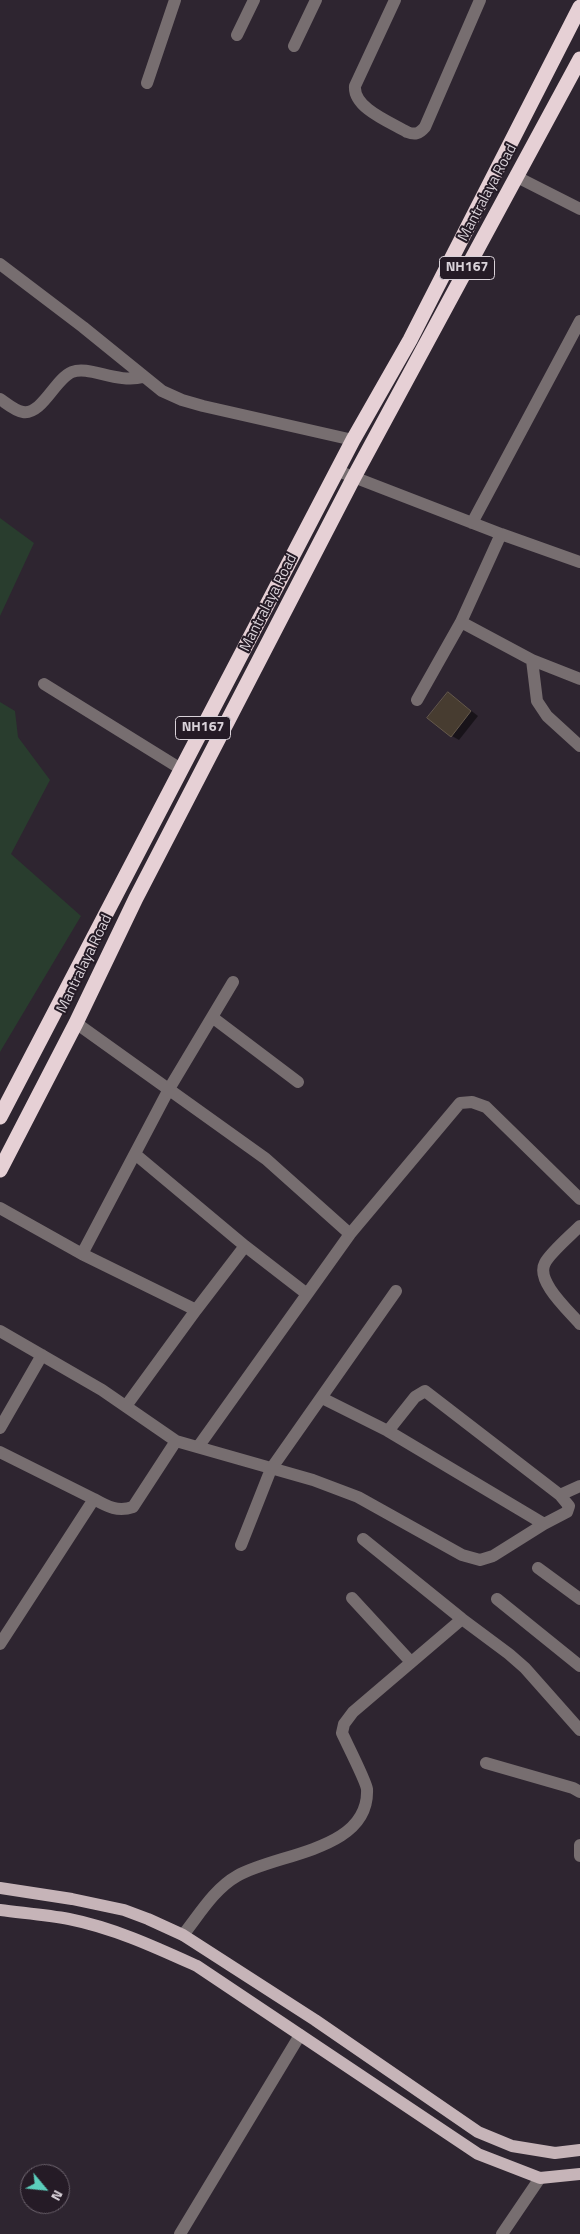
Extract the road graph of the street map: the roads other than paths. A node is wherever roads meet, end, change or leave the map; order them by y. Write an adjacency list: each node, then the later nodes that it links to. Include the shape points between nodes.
1 (174, 0): 10 (street)
2 (254, 0): 7 (street)
3 (316, 0): 8 (street)
4 (395, 0): 5 (street, via 355,86 355,93 362,105 415,134 425,127)
5 (480, 0)
6 (580, 7): 17 (highway, Mantralaya Road / NH167, via 410,340)
7 (237, 35)
8 (294, 46)
9 (580, 58): 11 (highway, Mantralaya Road / NH167)
10 (147, 83)
11 (517, 177): 12 (street); 19 (highway, Mantralaya Road / NH167)
12 (580, 209)
13 (0, 264): 15 (street)
14 (580, 321): 20 (street)
15 (143, 377): 16 (street, via 119,380 75,371 65,375 30,412 22,412); 17 (street, via 182,400)
16 (0, 399)
17 (353, 440): 18 (highway, NH167)
18 (338, 471): 19 (street); 29 (highway, NH167)
19 (354, 477): 20 (street); 32 (highway, Mantralaya Road / NH167, via 136,898)
20 (472, 523): 21 (street)
21 (501, 534): 22 (street); 23 (street)
22 (580, 562)
23 (461, 622): 24 (street); 27 (street)
24 (532, 660): 25 (street); 28 (street, via 537,701 546,716)
25 (580, 680)
26 (44, 684): 29 (street)
27 (416, 700)
28 (580, 746)
29 (181, 769): 35 (highway, NH167)
30 (233, 982): 31 (street)
31 (212, 1017): 33 (street); 34 (street)
32 (76, 1023): 34 (street); 37 (highway, Mantralaya Road / NH167)
33 (298, 1082)
34 (169, 1089): 36 (street); 41 (street, via 266,1159)
35 (0, 1118)
36 (135, 1154): 42 (street); 43 (street)
37 (0, 1170)
38 (580, 1199): 41 (street, via 486,1107 466,1102 460,1104)
39 (0, 1208): 43 (street)
40 (580, 1226): 47 (street, via 545,1263 542,1273 545,1283)
41 (350, 1234): 45 (street)
42 (245, 1246): 45 (street); 46 (street)
43 (82, 1254): 46 (street)
44 (396, 1291): 50 (street)
45 (307, 1294): 55 (street)
46 (196, 1310): 51 (street)
47 (580, 1324)
48 (0, 1331): 49 (street)
49 (42, 1355): 51 (street); 52 (street)
50 (322, 1398): 53 (street); 57 (street)
51 (126, 1406): 54 (street)
52 (0, 1428)
53 (388, 1431): 59 (street, via 415,1397 425,1391); 61 (street)
54 (176, 1441): 55 (street); 60 (street, via 133,1507 123,1510 110,1508)
55 (198, 1447): 57 (street)
56 (0, 1452): 60 (street)
57 (271, 1468): 61 (street, via 358,1497 462,1555 480,1560 493,1556); 63 (street)
58 (580, 1486): 59 (street)
59 (560, 1495): 61 (street, via 569,1506 567,1512)
60 (94, 1499): 69 (street)
61 (544, 1524)
62 (363, 1539): 68 (street)
63 (241, 1545)
64 (538, 1568): 67 (street)
65 (352, 1598): 70 (street)
66 (497, 1599): 71 (street)
67 (580, 1599)
68 (462, 1620): 70 (street); 72 (street, via 525,1668)
69 (0, 1644)
70 (411, 1662): 79 (street, via 344,1724 342,1733 367,1788 361,1818 341,1836 323,1846 236,1876 214,1896)
71 (580, 1666)
72 (580, 1730)
73 (486, 1763): 74 (street)
74 (580, 1792)
75 (580, 1845): 76 (street)
76 (580, 1856)
77 (0, 1888): 79 (main road, via 124,1910)
78 (0, 1910): 80 (main road, via 69,1919 147,1943 196,1966)
79 (183, 1935): 81 (main road, via 315,2020 478,2132 512,2146 554,2153)
80 (300, 2035): 83 (main road, via 478,2154); 84 (street)
81 (580, 2150)
82 (580, 2174): 83 (main road)
83 (540, 2178): 85 (street)
84 (180, 2234)
85 (502, 2234)

